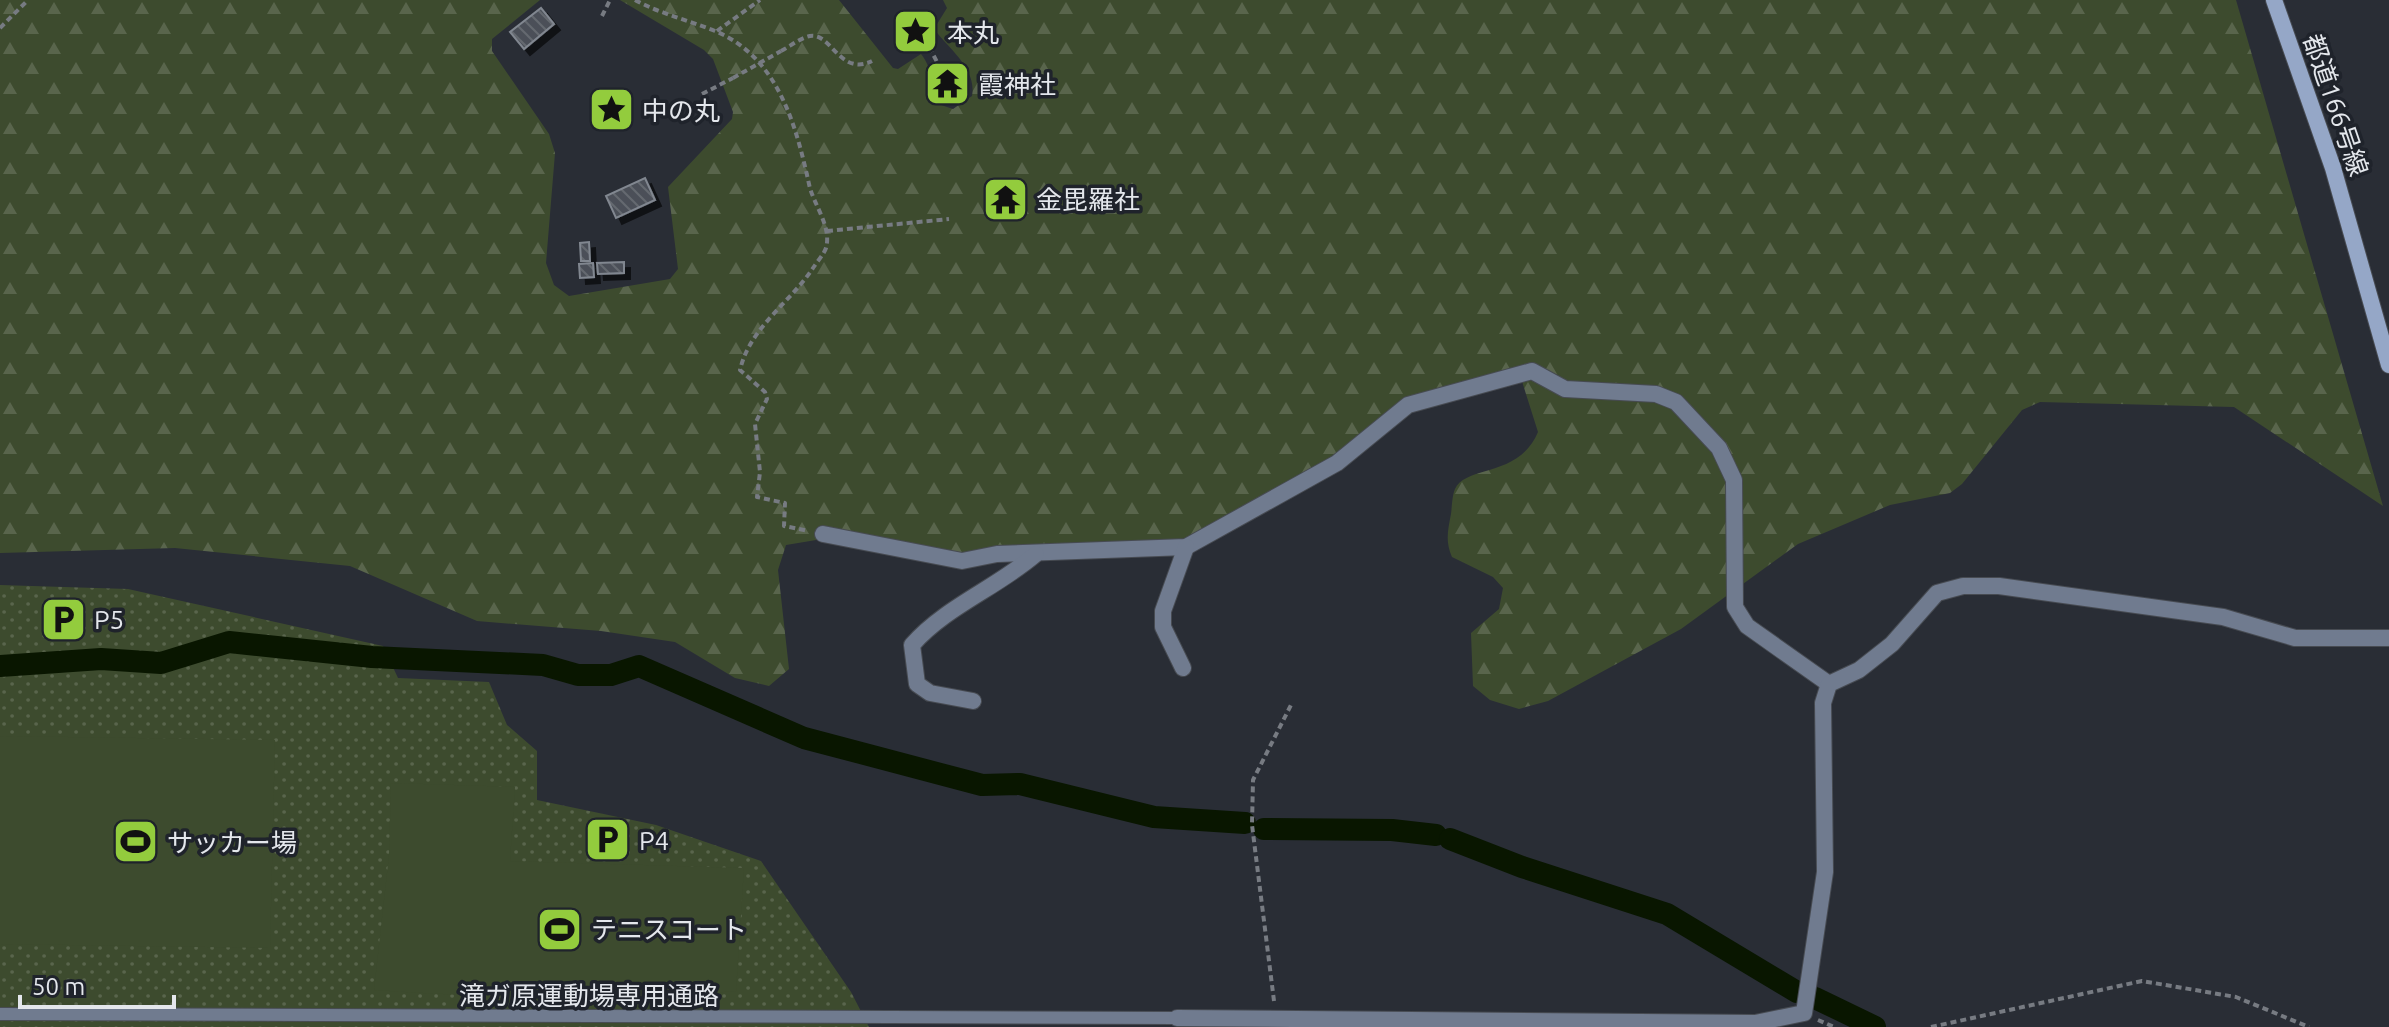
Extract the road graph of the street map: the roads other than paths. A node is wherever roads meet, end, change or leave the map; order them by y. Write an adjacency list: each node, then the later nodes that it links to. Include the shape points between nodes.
1 (2274, 0): 2 (main road, 都道166号線, via 2333,168)
2 (2389, 365)
3 (823, 534): 5 (street, via 962,561)
4 (1186, 547): 5 (street); 7 (street, via 1163,611 1163,627); 8 (street, via 1337,463 1421,399 1526,371 1565,389 1656,394 1676,402 1719,448 1732,473 1739,616)
5 (1036, 554): 9 (street, via 926,629 912,645 917,684 930,693)
6 (2389, 638): 8 (street, via 2295,638 2223,617 1999,586 1963,586 1937,593 1892,644 1859,670)
7 (1183, 668)
8 (1829, 684): 11 (street, via 1823,703 1825,872 1804,1013 1755,1023)
9 (973, 701)
10 (0, 1014): 11 (lane, 滝ガ原運動場専用通路)
11 (1177, 1018)

